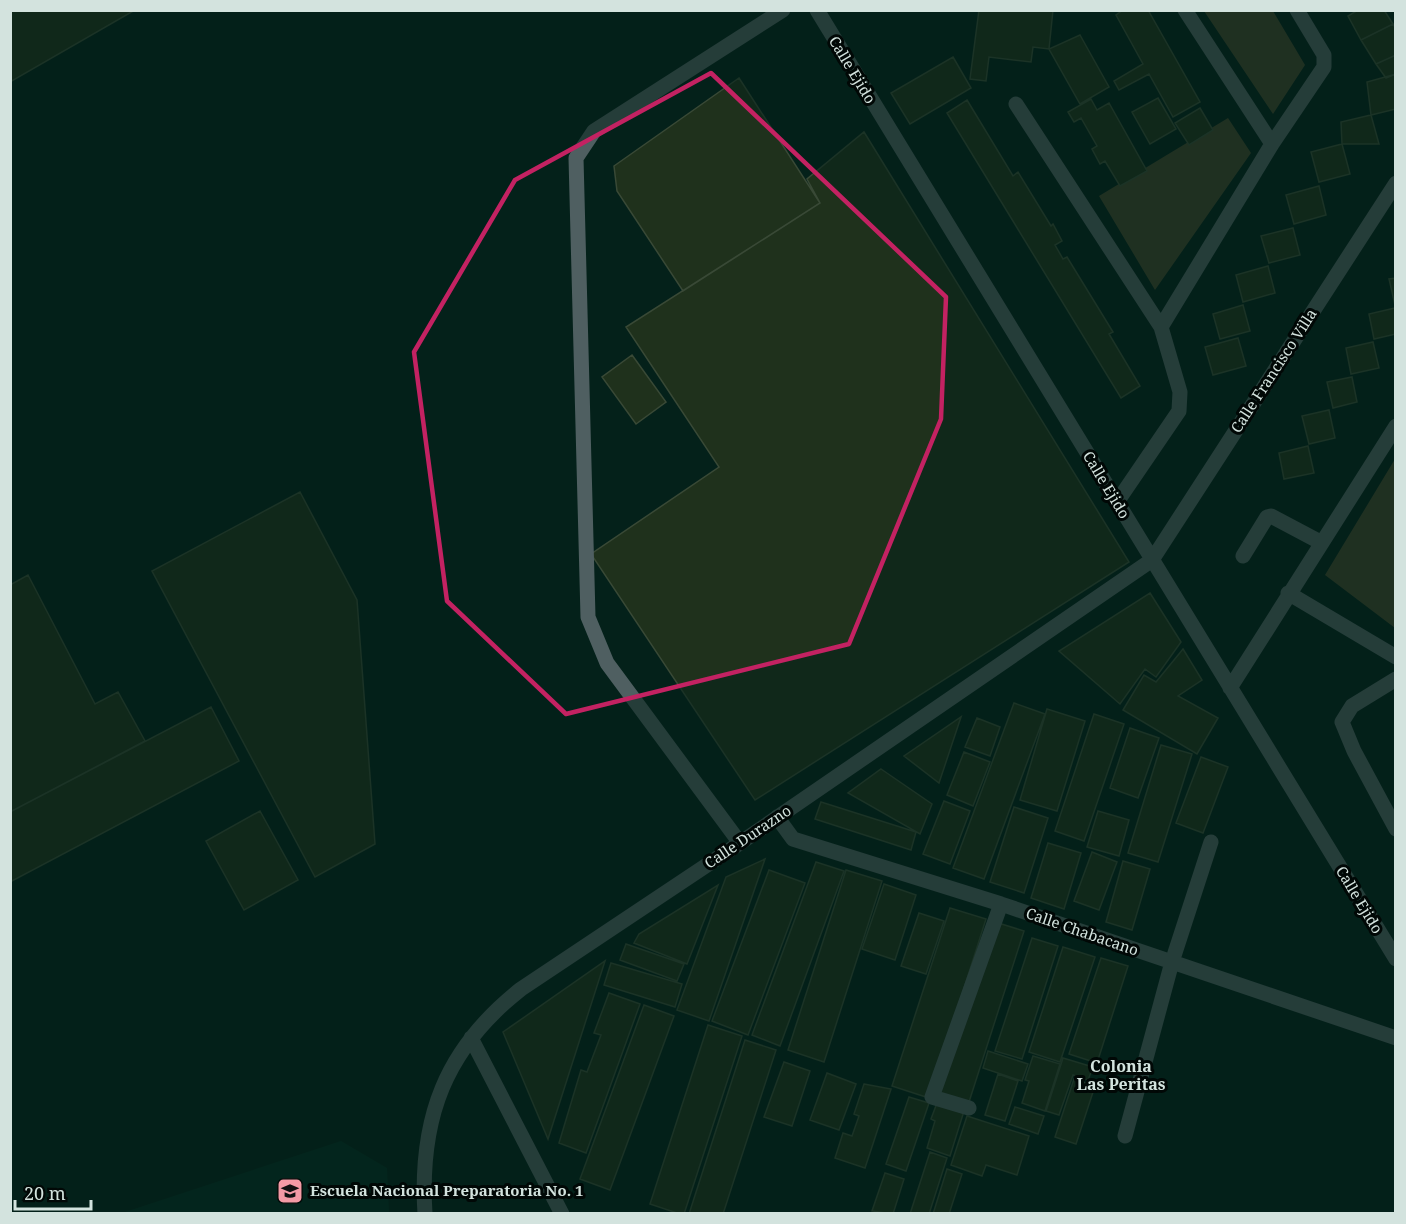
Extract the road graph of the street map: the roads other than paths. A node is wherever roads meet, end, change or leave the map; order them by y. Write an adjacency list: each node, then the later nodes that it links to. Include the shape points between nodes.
1 (783, 10): 21 (street, via 594,131 576,158 588,617 608,663)
2 (817, 10): 10 (street, Calle Ejido)
3 (1185, 10): 6 (street)
4 (1297, 10): 6 (street, via 1324,56 1324,67)
5 (1016, 104): 8 (street)
6 (1272, 144): 8 (street)
7 (1395, 183): 13 (street, Calle Francisco Villa)
8 (1161, 327): 10 (street, via 1180,392 1179,411)
9 (1395, 426): 11 (street)
10 (1117, 502): 13 (street, Calle Ejido)
11 (1322, 543): 12 (street, via 1271,516); 14 (street)
12 (1243, 556)
13 (1152, 560): 17 (street, Calle Ejido); 18 (street, Calle Durazno)
14 (1288, 594): 15 (street); 17 (street)
15 (1395, 657)
16 (1395, 679): 19 (street, via 1352,706 1342,722)
17 (1230, 688): 23 (street, Calle Ejido)
18 (777, 817): 21 (street, Calle Durazno); 22 (street, Calle Chabacano, via 793,839)
19 (1395, 829)
20 (1211, 842): 24 (street)
21 (740, 843): 25 (street, Calle Durazno, via 521,989 491,1012)
22 (1001, 904): 24 (street, Calle Chabacano); 27 (street, via 932,1098)
23 (1395, 959)
24 (1172, 962): 26 (street, Calle Chabacano); 28 (street)
25 (471, 1038): 29 (street, Calle Durazno, via 450,1068 435,1104 422,1174); 30 (street)
26 (1395, 1038)
27 (969, 1108)
28 (1125, 1136)
29 (425, 1214)
30 (562, 1214)

